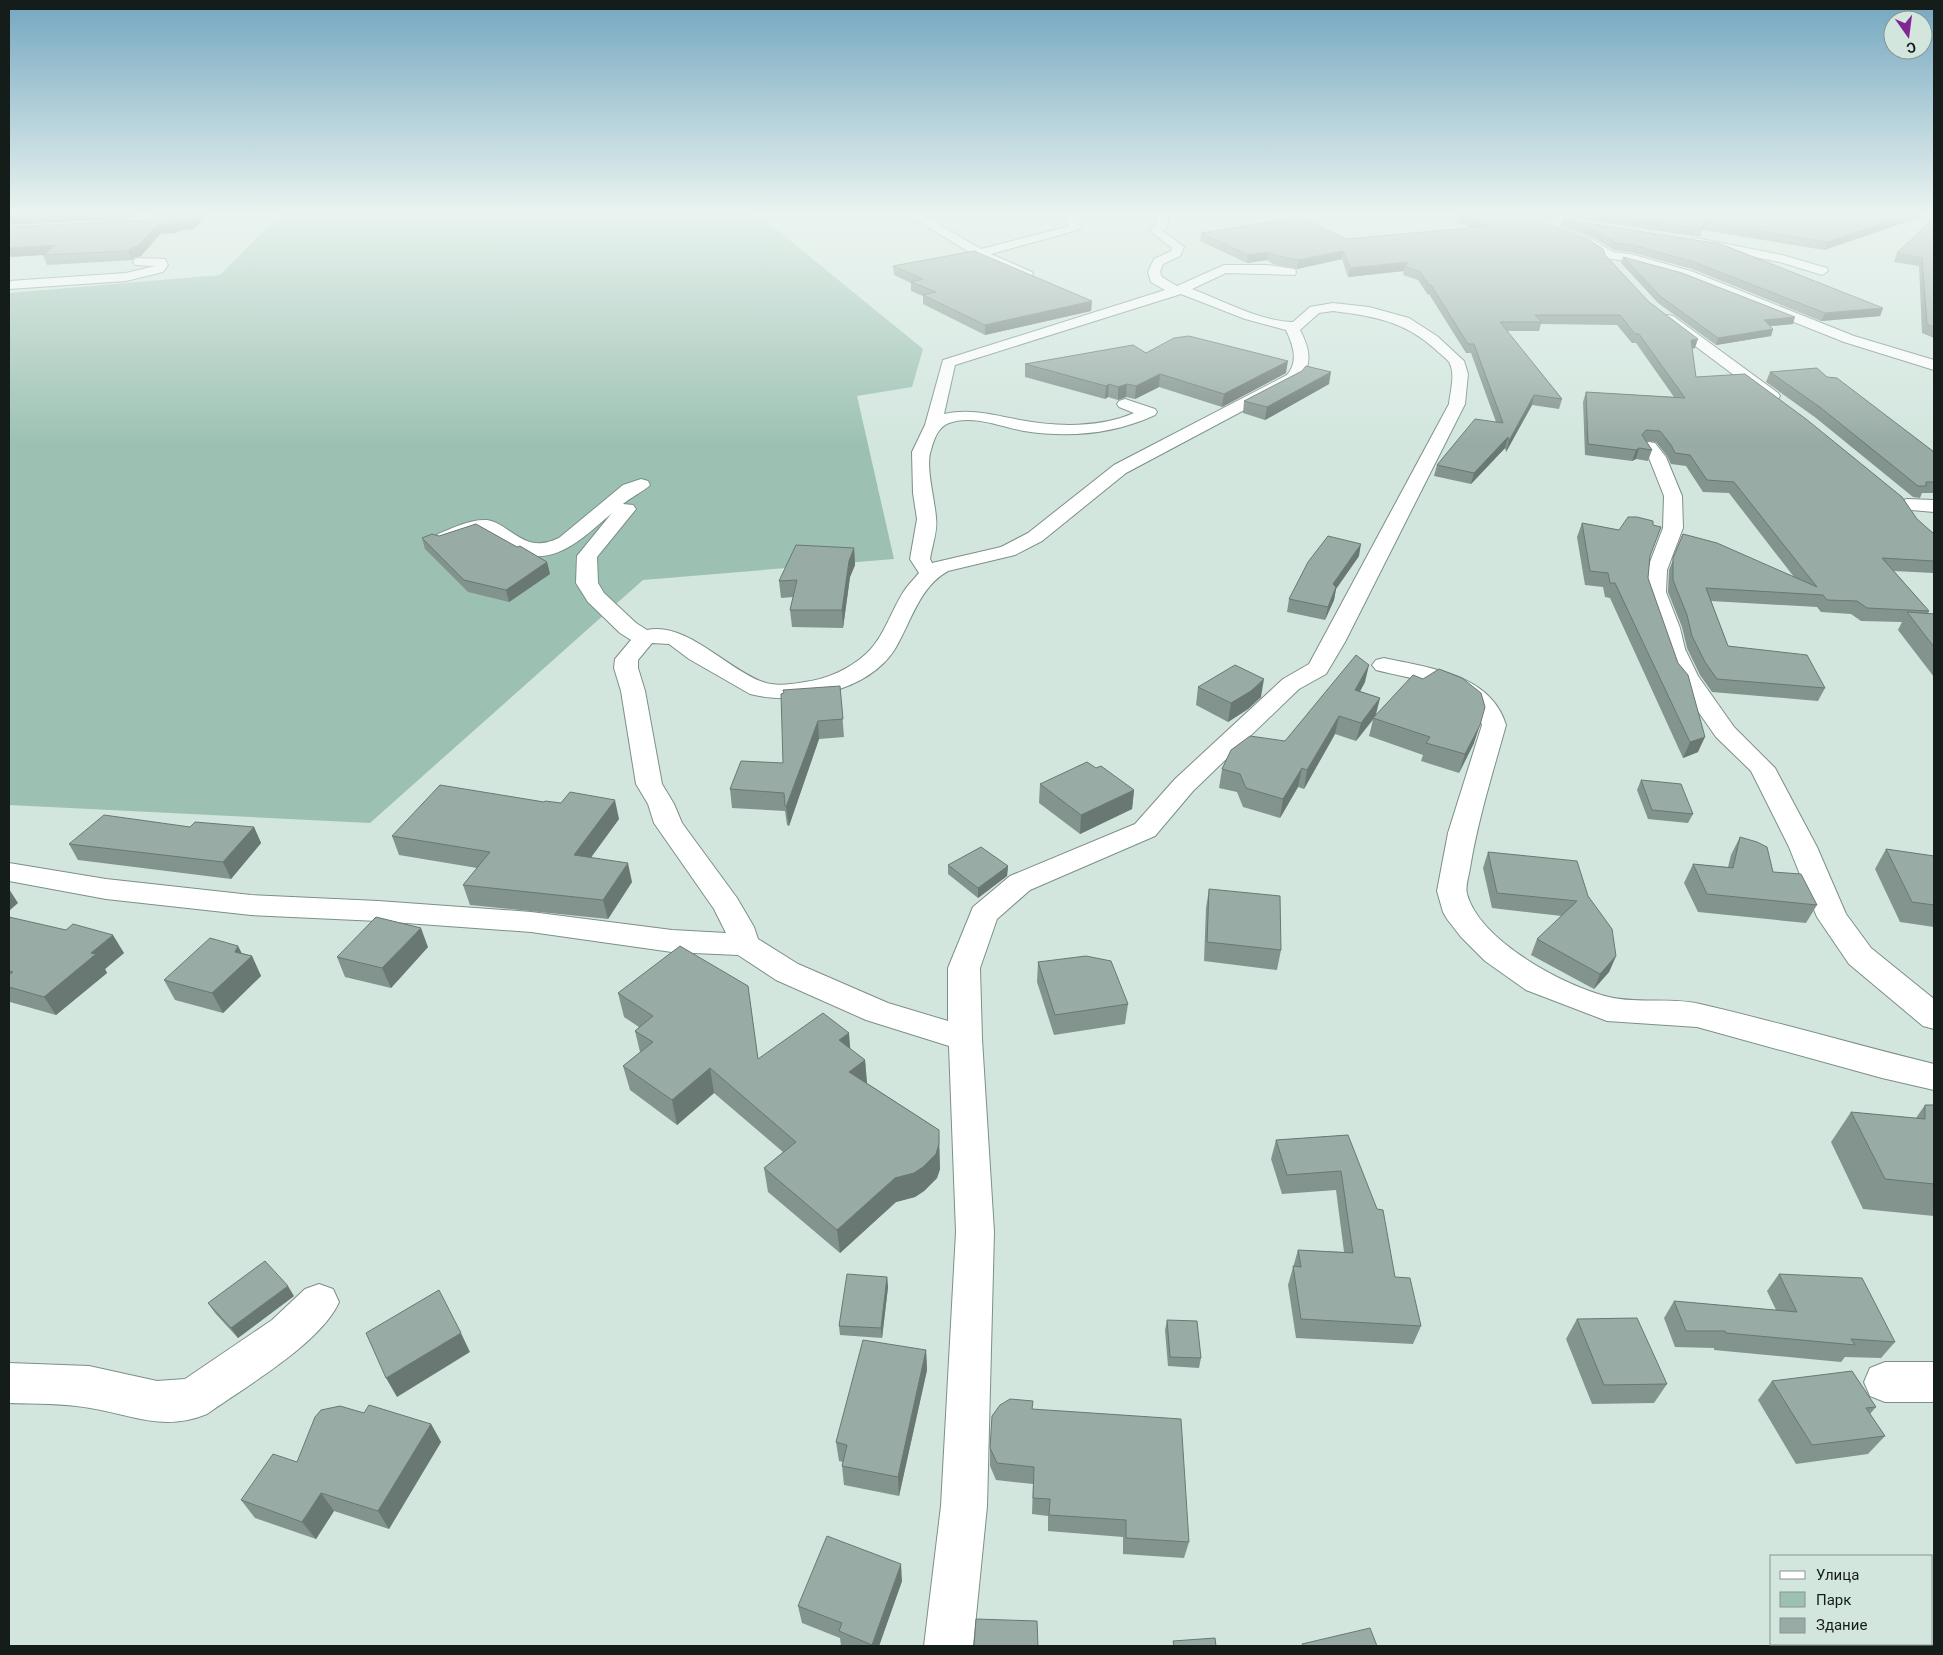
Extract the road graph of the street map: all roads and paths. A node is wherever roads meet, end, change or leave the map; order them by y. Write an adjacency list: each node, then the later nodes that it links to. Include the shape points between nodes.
1 (1722, 289): 7 (street, via 1840,336)
2 (1179, 290): 4 (street); 6 (street)
3 (1090, 303): 4 (street)
4 (1111, 312): 10 (street, via 948,363)
5 (1658, 312): 9 (street)
6 (1291, 327): 15 (street, via 1302,356 1299,371 1292,378 1120,469 1035,537 1008,551 942,566); 21 (street, via 1301,323 1315,310 1333,307 1392,317 1415,327 1456,361 1460,374 1457,404 1318,669 1291,684 1184,785 1145,830 1020,884 984,914 964,968)
7 (1934, 365)
8 (1125, 404): 10 (street, via 1149,412 1133,421 1073,429 1034,427 970,416 944,418)
9 (1785, 406)
10 (933, 424): 15 (street, via 921,452 926,519 920,559 924,568)
11 (1649, 447): 20 (street, via 1657,456 1673,496 1673,528 1657,570 1655,592 1686,677 1725,732 1762,768 1803,847 1832,917 1860,956)
12 (1892, 492): 13 (street, via 1911,512)
13 (1934, 506)
14 (442, 539): 16 (street, via 475,527 488,526 521,547 553,548 566,542 630,489 644,483 593,547 587,556 586,569 587,583 596,596 628,628)
15 (931, 572): 16 (street, via 914,592 884,648 874,659 857,671 822,687 788,692 758,689 676,639 656,635)
16 (644, 638): 19 (street, via 627,659 626,668 649,784 680,842 727,905)
17 (1384, 665): 22 (street, via 1465,688 1485,704 1491,714 1494,726 1462,833 1452,891 1458,912 1496,954 1537,982 1607,1009 1696,1015)
18 (9, 872): 19 (street, via 106,888 251,905 531,922 672,941)
19 (745, 945): 21 (street, via 788,972 877,1012)
20 (1934, 1017)
21 (965, 1039): 27 (street, via 975,1232 964,1506)
22 (1934, 1077)
23 (319, 1302): 26 (street, via 286,1334 192,1399 157,1402 89,1387)
24 (1885, 1382): 25 (street)
25 (1934, 1382)
26 (9, 1383)
27 (948, 1646)

